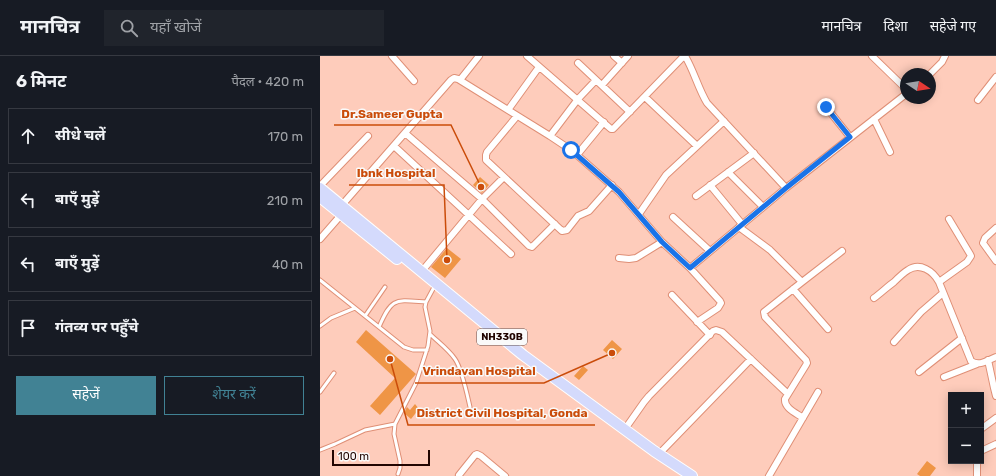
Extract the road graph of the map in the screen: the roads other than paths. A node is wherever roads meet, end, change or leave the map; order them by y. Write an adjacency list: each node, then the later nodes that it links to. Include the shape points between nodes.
1 (392, 56): 16 (street)
2 (479, 56): 14 (street)
3 (527, 56): 11 (street)
4 (614, 56): 10 (street)
5 (628, 56): 10 (street)
6 (685, 56): 19 (street); 28 (street, via 702,95)
7 (872, 56): 17 (street)
8 (945, 56): 12 (street)
9 (578, 63): 15 (street)
10 (622, 63): 18 (street)
11 (539, 67): 20 (street); 24 (street)
12 (936, 68)
13 (996, 77): 22 (street)
14 (460, 80): 24 (street); 30 (street, via 451,80)
15 (596, 80): 18 (street); 20 (street)
16 (414, 81)
17 (900, 83)
18 (602, 85): 25 (street)
19 (645, 97): 25 (street); 35 (street)
20 (578, 99): 29 (street); 32 (street)
21 (900, 99): 27 (street)
22 (978, 100)
23 (826, 107): 33 (street)
24 (508, 110): 26 (street)
25 (630, 112): 29 (street, via 613,129)
26 (517, 116): 32 (street); 40 (street, via 486,155 486,160)
27 (874, 119): 33 (street); 36 (street)
28 (724, 121): 35 (street); 37 (street)
29 (604, 122): 38 (street)
30 (405, 133): 34 (street); 47 (street)
31 (368, 136): 43 (street)
32 (550, 136): 38 (street)
33 (850, 137): 44 (street)
34 (394, 146): 49 (street); 51 (street)
35 (697, 146): 50 (street, via 666,175)
36 (890, 152)
37 (754, 153): 39 (street); 44 (street)
38 (577, 155): 41 (street)
39 (728, 172): 42 (street); 48 (street)
40 (504, 177): 47 (street); 54 (street)
41 (612, 185): 50 (street); 54 (street, via 588,211 578,216 567,230 562,231)
42 (710, 185): 45 (street); 55 (street)
43 (320, 187): 49 (highway, NH330B)
44 (786, 188): 48 (street)
45 (696, 196)
46 (320, 197): 49 (highway, NH330B)
47 (482, 199): 51 (street); 54 (street, via 532,247)
48 (763, 207): 55 (street)
49 (341, 210): 57 (street); 65 (highway, NH330B); 70 (highway, NH330B)
50 (639, 214): 58 (street)
51 (469, 215): 61 (street); 65 (street)
52 (674, 217): 59 (street)
53 (949, 219): 68 (street, via 970,256 967,262)
54 (554, 224)
55 (741, 226): 59 (street); 67 (street)
56 (996, 228): 63 (street, via 983,243)
57 (320, 239)
58 (662, 242): 62 (street, via 636,258); 64 (street)
59 (710, 251): 64 (street)
60 (842, 251): 67 (street)
61 (512, 254)
62 (619, 258)
63 (996, 261)
64 (690, 268): 78 (street, via 721,304)
65 (422, 271): 103 (highway, NH330B, via 523,355)
66 (320, 280): 76 (lane)
67 (802, 282): 71 (street)
68 (939, 282): 72 (street); 74 (street, via 927,270 912,268)
69 (385, 287): 77 (lane)
70 (433, 289): 75 (lane); 112 (highway, NH330B)
71 (793, 289): 81 (street); 96 (street, via 764,312 765,318 807,363)
72 (944, 293): 84 (street); 85 (street, via 921,312)
73 (672, 295): 78 (street)
74 (874, 298)
75 (426, 302): 80 (lane, via 396,302 390,306); 82 (lane)
76 (355, 308): 77 (lane); 79 (lane, via 331,318)
77 (365, 316): 80 (lane)
78 (698, 322): 83 (street)
79 (320, 326)
80 (379, 327): 86 (lane, via 404,347)
81 (828, 329)
82 (430, 334): 86 (lane); 98 (lane, via 459,367)
83 (710, 335): 88 (street, via 716,330 722,332); 103 (street, via 647,399)
84 (962, 338): 90 (street, via 971,361); 91 (street)
85 (894, 342)
86 (427, 350): 101 (lane, via 416,383)
87 (996, 357): 89 (street)
88 (751, 359): 96 (street); 107 (street)
89 (988, 360): 90 (street); 97 (street)
90 (977, 364): 93 (street)
91 (919, 372)
92 (334, 373): 94 (lane)
93 (944, 377)
94 (320, 392)
95 (818, 392): 99 (street)
96 (788, 394): 99 (street, via 785,404)
97 (996, 396)
98 (470, 407)
99 (803, 418): 114 (street)
100 (996, 418): 102 (street)
101 (395, 424): 105 (lane, via 365,430); 109 (lane, via 394,434 400,461)
102 (982, 428)
103 (625, 429): 107 (highway, NH330B)
104 (996, 444): 106 (street)
105 (320, 450)
106 (984, 450)
107 (659, 454): 113 (highway, NH330B)
108 (977, 464): 115 (street)
109 (398, 474)
110 (459, 475): 111 (street, via 477,454)
111 (501, 475)
112 (679, 476)
113 (692, 476)
114 (768, 476)
115 (977, 476)

